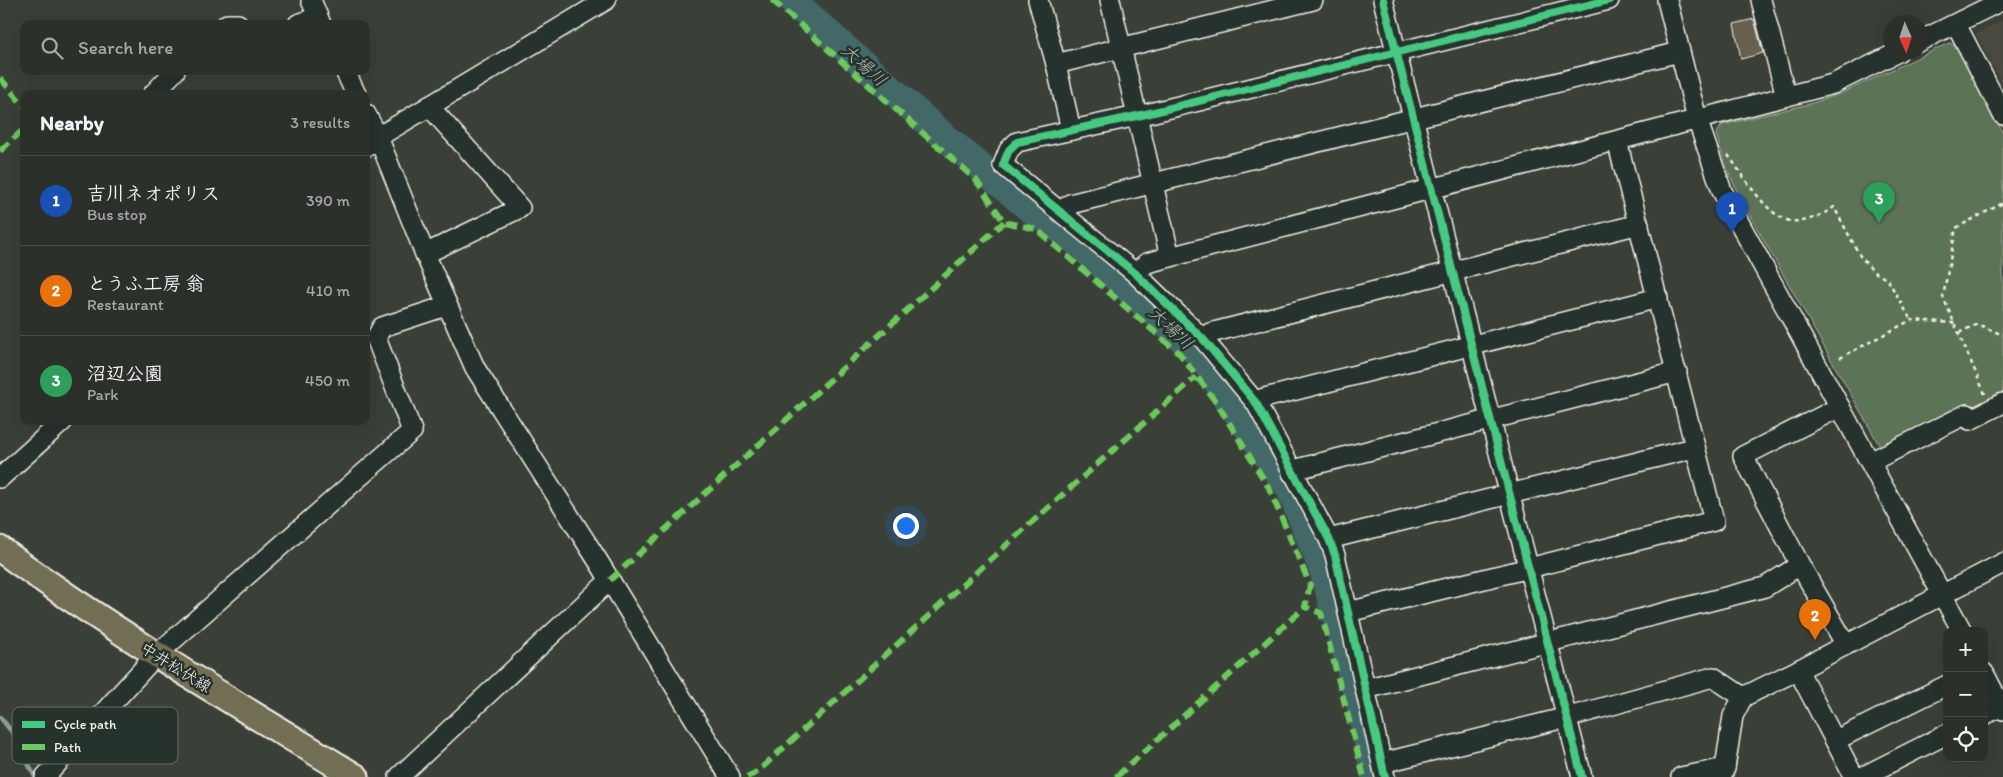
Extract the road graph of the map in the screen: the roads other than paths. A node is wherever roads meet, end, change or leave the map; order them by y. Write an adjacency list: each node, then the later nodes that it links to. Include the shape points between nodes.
1 (606, 0): 24 (street)
2 (1038, 0): 18 (street)
3 (1110, 0): 14 (street)
4 (1313, 0): 14 (street)
5 (1383, 0): 15 (street)
6 (1609, 0): 15 (street)
7 (1667, 0): 16 (street)
8 (1762, 0): 23 (street)
9 (2003, 0): 12 (street)
10 (317, 14): 11 (street)
11 (306, 20)
12 (1956, 24): 13 (street); 25 (street)
13 (1928, 37)
14 (1120, 48): 18 (street); 26 (street)
15 (1396, 52): 26 (street); 27 (street)
16 (1680, 52): 27 (street); 28 (street)
17 (1883, 59): 23 (street, via 1833,84)
18 (1056, 64): 29 (street)
19 (171, 75): 21 (street)
20 (347, 75): 22 (street)
21 (157, 90)
22 (354, 90)
23 (1786, 96): 28 (street)
24 (429, 106): 31 (street); 36 (street, via 520,208)
25 (2003, 115)
26 (1136, 116): 29 (street); 32 (street)
27 (1412, 118): 32 (street); 33 (street)
28 (1697, 120): 30 (street); 47 (street, via 1722,191)
29 (1070, 130): 34 (street, via 1016,142 1003,165)
30 (1617, 141): 33 (street); 35 (street)
31 (372, 142): 36 (street)
32 (1153, 183): 34 (street, via 1070,204); 37 (street)
33 (1432, 188): 37 (street); 38 (street)
34 (1060, 211): 39 (street)
35 (1639, 224): 38 (street); 40 (street)
36 (425, 254): 41 (street)
37 (1170, 257): 39 (street, via 1147,263)
38 (1453, 272): 42 (street, via 1210,333); 43 (street)
39 (1135, 273): 42 (street)
40 (1658, 298): 43 (street); 44 (street)
41 (446, 306): 60 (street, via 475,368); 66 (street, via 382,327 376,338 412,431)
42 (1203, 339): 45 (street)
43 (1472, 345): 45 (street, via 1261,398); 48 (street)
44 (1677, 372): 48 (street); 50 (street)
45 (1256, 403): 52 (street)
46 (1997, 406): 51 (street, via 1970,420 1967,414)
47 (1840, 407): 51 (street); 58 (street, via 1744,456)
48 (1491, 420): 52 (street, via 1301,468); 54 (street)
49 (59, 425): 53 (street)
50 (1694, 448): 54 (street); 59 (street, via 1714,521)
51 (1870, 462): 61 (street)
52 (1292, 473): 55 (street)
53 (0, 478)
54 (1509, 494): 55 (street); 59 (street)
55 (1329, 539): 62 (street)
56 (0, 549): 66 (main road, 中井松伏線)
57 (2003, 563): 61 (street)
58 (1800, 565): 64 (street, via 1765,587); 65 (street)
59 (1528, 569): 62 (street); 64 (street)
60 (610, 580): 83 (street); 84 (street)
61 (1943, 594): 63 (street); 65 (street)
62 (1348, 612): 70 (street)
63 (1960, 627)
64 (1549, 643): 70 (street); 75 (street)
65 (1846, 645): 67 (street)
66 (156, 655): 72 (street); 82 (main road, 中井松伏線)
67 (1798, 670): 71 (street); 77 (street)
68 (1988, 681): 73 (street)
69 (1943, 687): 77 (street)
70 (1365, 689): 79 (street)
71 (1743, 697): 75 (street, via 1713,678); 80 (street, via 1733,716)
72 (109, 707)
73 (2002, 708): 74 (street)
74 (1988, 713)
75 (1566, 716): 79 (street); 85 (street)
76 (1943, 736): 88 (street)
77 (1836, 740): 87 (street)
78 (57, 764): 81 (street)
79 (1384, 770)
80 (1723, 773): 86 (street)
81 (45, 777)
82 (356, 777)
83 (399, 777)
84 (730, 777)
85 (1582, 777)
86 (1681, 777)
87 (1854, 777)
88 (1862, 777)

